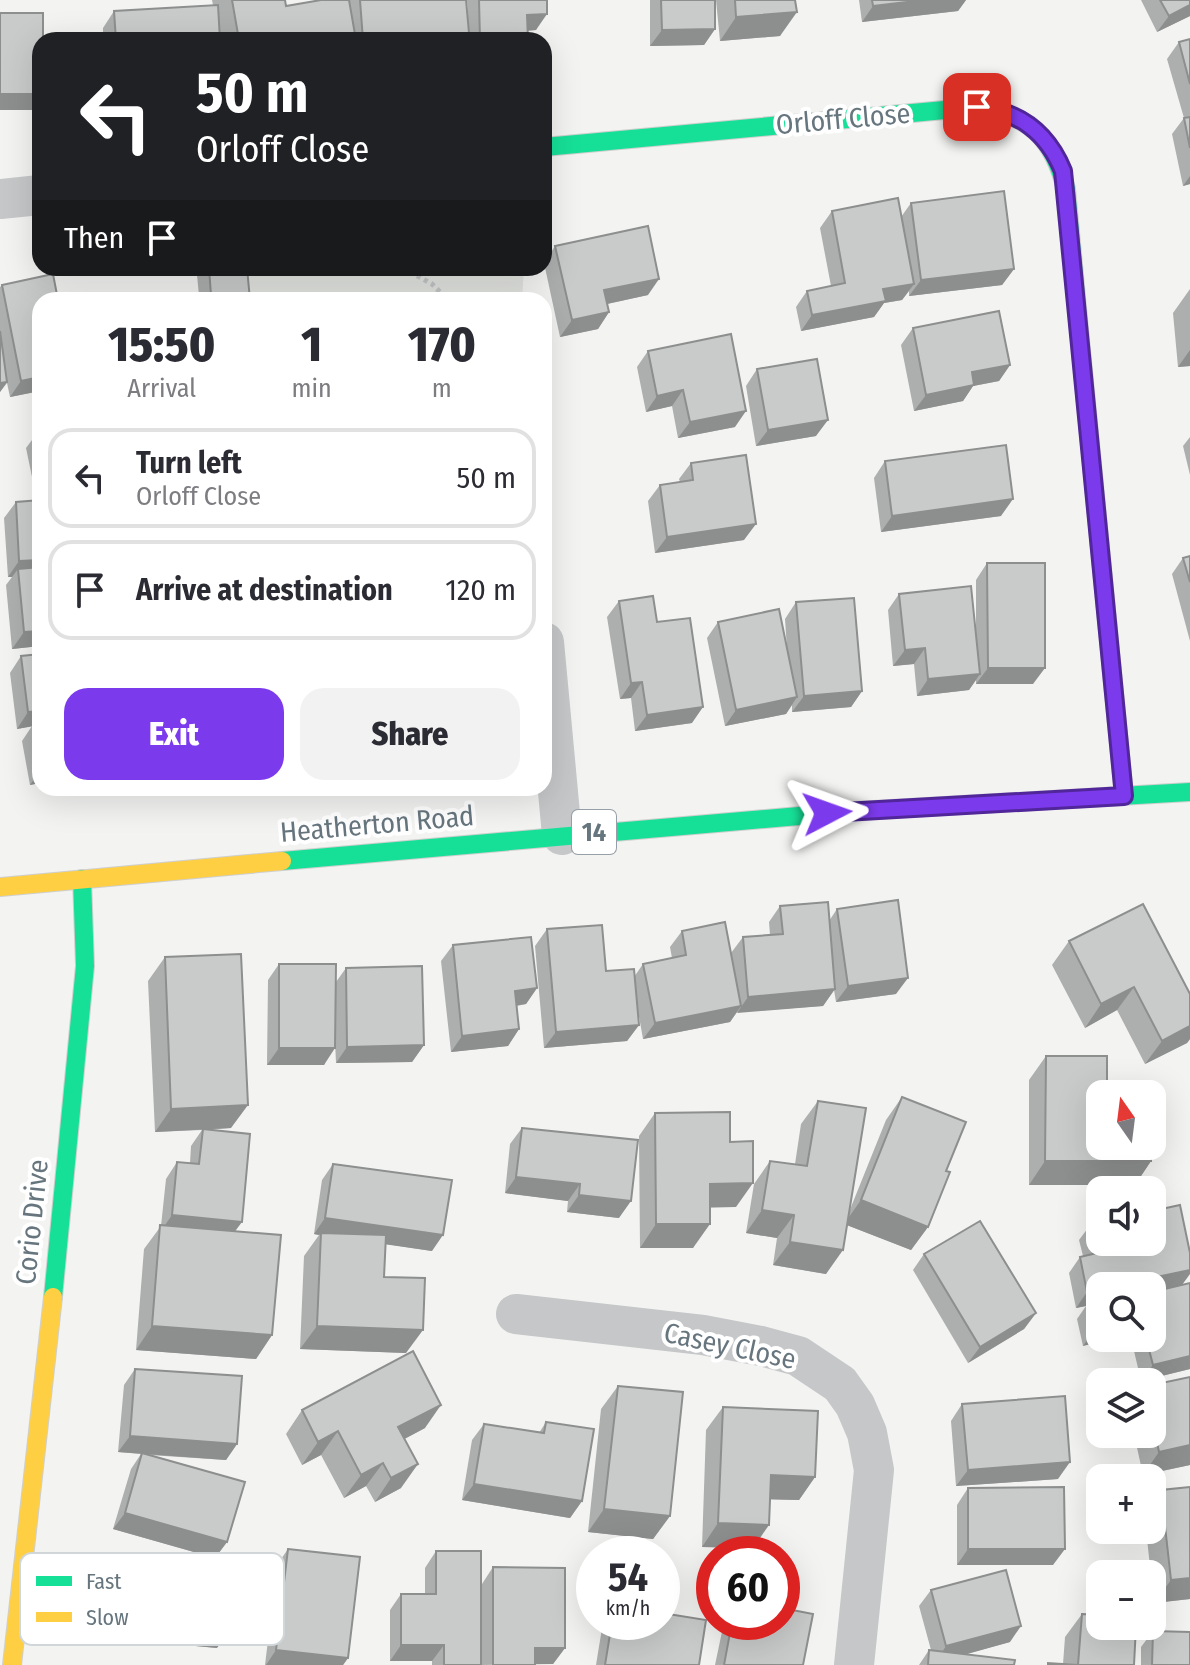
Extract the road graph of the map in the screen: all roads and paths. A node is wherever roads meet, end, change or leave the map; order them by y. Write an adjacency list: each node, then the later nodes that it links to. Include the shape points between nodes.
1 (552, 146): 8 (street, Orloff Close, via 977,107 1021,118 1047,141 1066,189)
2 (32, 196): 3 (street)
3 (0, 199)
4 (418, 276): 5 (path)
5 (440, 292)
6 (552, 728): 9 (street)
7 (1190, 792): 8 (street, Heatherton Road / 14)
8 (1124, 796): 9 (street, Heatherton Road / 14)
9 (562, 835): 10 (street, Heatherton Road / 14)
10 (82, 879): 11 (street, Heatherton Road / 14); 13 (street, Corio Drive, via 84,981)
11 (0, 887)
12 (516, 1314): 16 (street, Casey Close, via 761,1346 798,1356 840,1384 867,1433 874,1470)
13 (25, 1553)
14 (20, 1596): 15 (street, Corio Drive)
15 (12, 1665)
16 (854, 1665)

